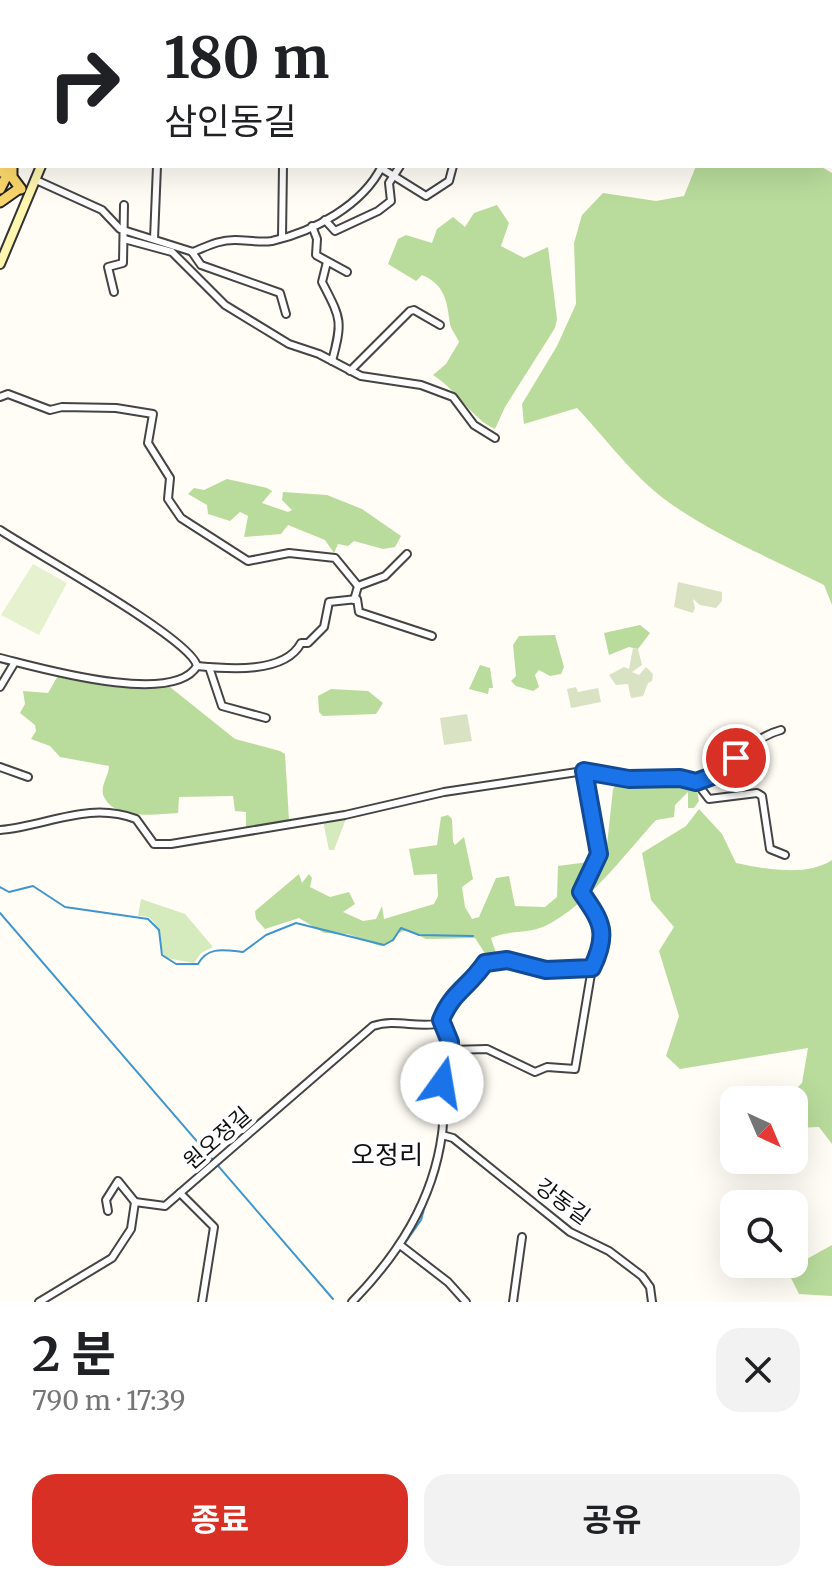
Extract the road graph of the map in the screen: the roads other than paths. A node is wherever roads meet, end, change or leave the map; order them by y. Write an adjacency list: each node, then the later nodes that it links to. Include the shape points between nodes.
1 (5, 168): 10 (main road); 11 (main road)
2 (40, 168): 10 (street)
3 (157, 168): 19 (street)
4 (283, 168): 17 (street)
5 (381, 168): 14 (street, via 354,199)
6 (384, 168): 9 (street)
7 (398, 168): 9 (street)
8 (452, 168): 9 (street, via 449,181 426,196)
9 (394, 173): 14 (street, via 391,201 378,211 335,231)
10 (26, 187): 11 (street); 12 (main road); 16 (street, via 102,210); 22 (street)
11 (0, 189)
12 (0, 202)
13 (124, 205): 16 (street)
14 (325, 220): 15 (street)
15 (312, 226): 17 (street); 21 (street, via 316,255)
16 (123, 230): 18 (street); 19 (street)
17 (282, 237): 20 (street, via 216,242)
18 (124, 239): 24 (street, via 123,263 108,267); 27 (street, via 172,252 232,309 289,344)
19 (154, 239): 20 (street)
20 (192, 252): 25 (street, via 201,265 280,293)
21 (327, 262): 23 (street); 27 (street, via 322,282 342,326)
22 (0, 264)
23 (347, 272)
24 (114, 292)
25 (286, 314)
26 (440, 325): 28 (street, via 410,311)
27 (332, 361): 28 (street)
28 (350, 371): 30 (street, via 451,396 474,425)
29 (0, 397): 33 (street, via 8,394 50,410 116,408 153,414 148,443 170,478 168,499 181,518 248,561 289,553 335,558)
30 (495, 438)
31 (0, 530): 38 (street, via 102,589 192,655)
32 (407, 554): 33 (street, via 385,576)
33 (358, 586): 34 (street)
34 (354, 600): 35 (street, via 359,612); 39 (street, via 329,602 324,627 301,643 294,656 274,665)
35 (432, 636)
36 (0, 658): 37 (street)
37 (15, 662): 38 (street, via 121,683 171,680); 40 (street)
38 (197, 666): 39 (street)
39 (209, 667): 41 (street, via 222,706)
40 (0, 687)
41 (266, 718)
42 (781, 730): 46 (street, via 754,741 718,774)
43 (0, 767): 45 (street)
44 (584, 771): 46 (street); 47 (street, via 171,844 154,844 136,819 96,812); 49 (street, via 599,854 581,892 603,933)
45 (28, 777)
46 (696, 782): 48 (street, via 709,799 762,796 770,849)
47 (0, 830)
48 (785, 855)
49 (592, 968): 50 (street, via 546,970 507,960 485,963 471,983 450,998); 51 (street, via 575,1069 547,1067 535,1072 487,1049)
50 (442, 1023): 51 (street); 53 (street, 원오정길, via 423,1027 392,1021 373,1026)
51 (450, 1050): 52 (street, via 451,1067 442,1071)
52 (442, 1135): 57 (street, via 419,1215); 63 (street, 강동길, via 453,1138 570,1232 609,1251 642,1276)
53 (180, 1193): 54 (street, 원오정길, via 165,1206); 59 (street, via 214,1227)
54 (135, 1202): 55 (street, via 118,1181 106,1200); 58 (street, via 131,1229 112,1258)
55 (108, 1211)
56 (522, 1237): 62 (street)
57 (400, 1245): 60 (street); 61 (street)
58 (39, 1302)
59 (202, 1302)
60 (352, 1302)
61 (466, 1302)
62 (513, 1302)
63 (652, 1302)

